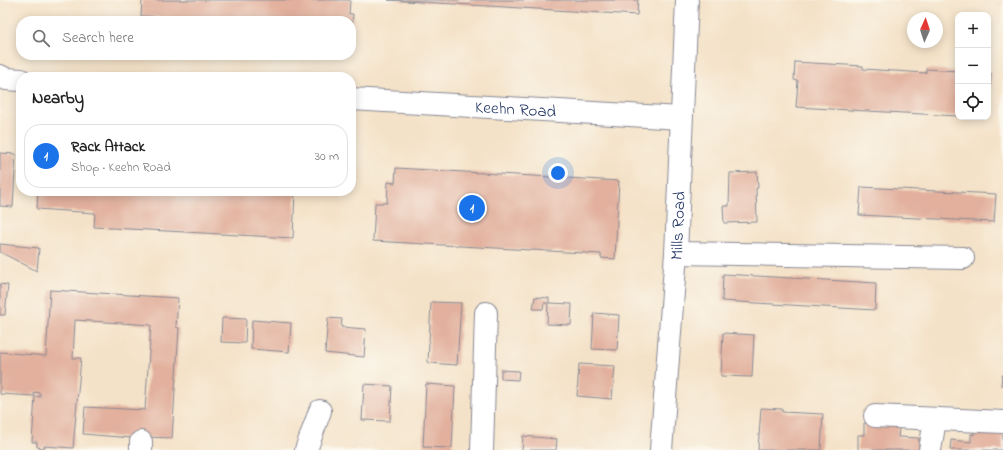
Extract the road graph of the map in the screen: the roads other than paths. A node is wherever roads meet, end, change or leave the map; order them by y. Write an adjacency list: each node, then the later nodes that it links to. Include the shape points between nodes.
1 (687, 0): 5 (street, Mills Road)
2 (0, 76): 3 (street)
3 (16, 80)
4 (356, 99): 5 (street, Keehn Road)
5 (681, 118): 6 (street, Mills Road)
6 (676, 253): 7 (street); 15 (street, Mills Road)
7 (963, 258)
8 (486, 313): 14 (street)
9 (320, 411): 13 (street)
10 (875, 416): 11 (street)
11 (935, 420): 12 (street); 16 (street)
12 (1003, 422)
13 (306, 450)
14 (482, 450)
15 (661, 450)
16 (930, 450)

